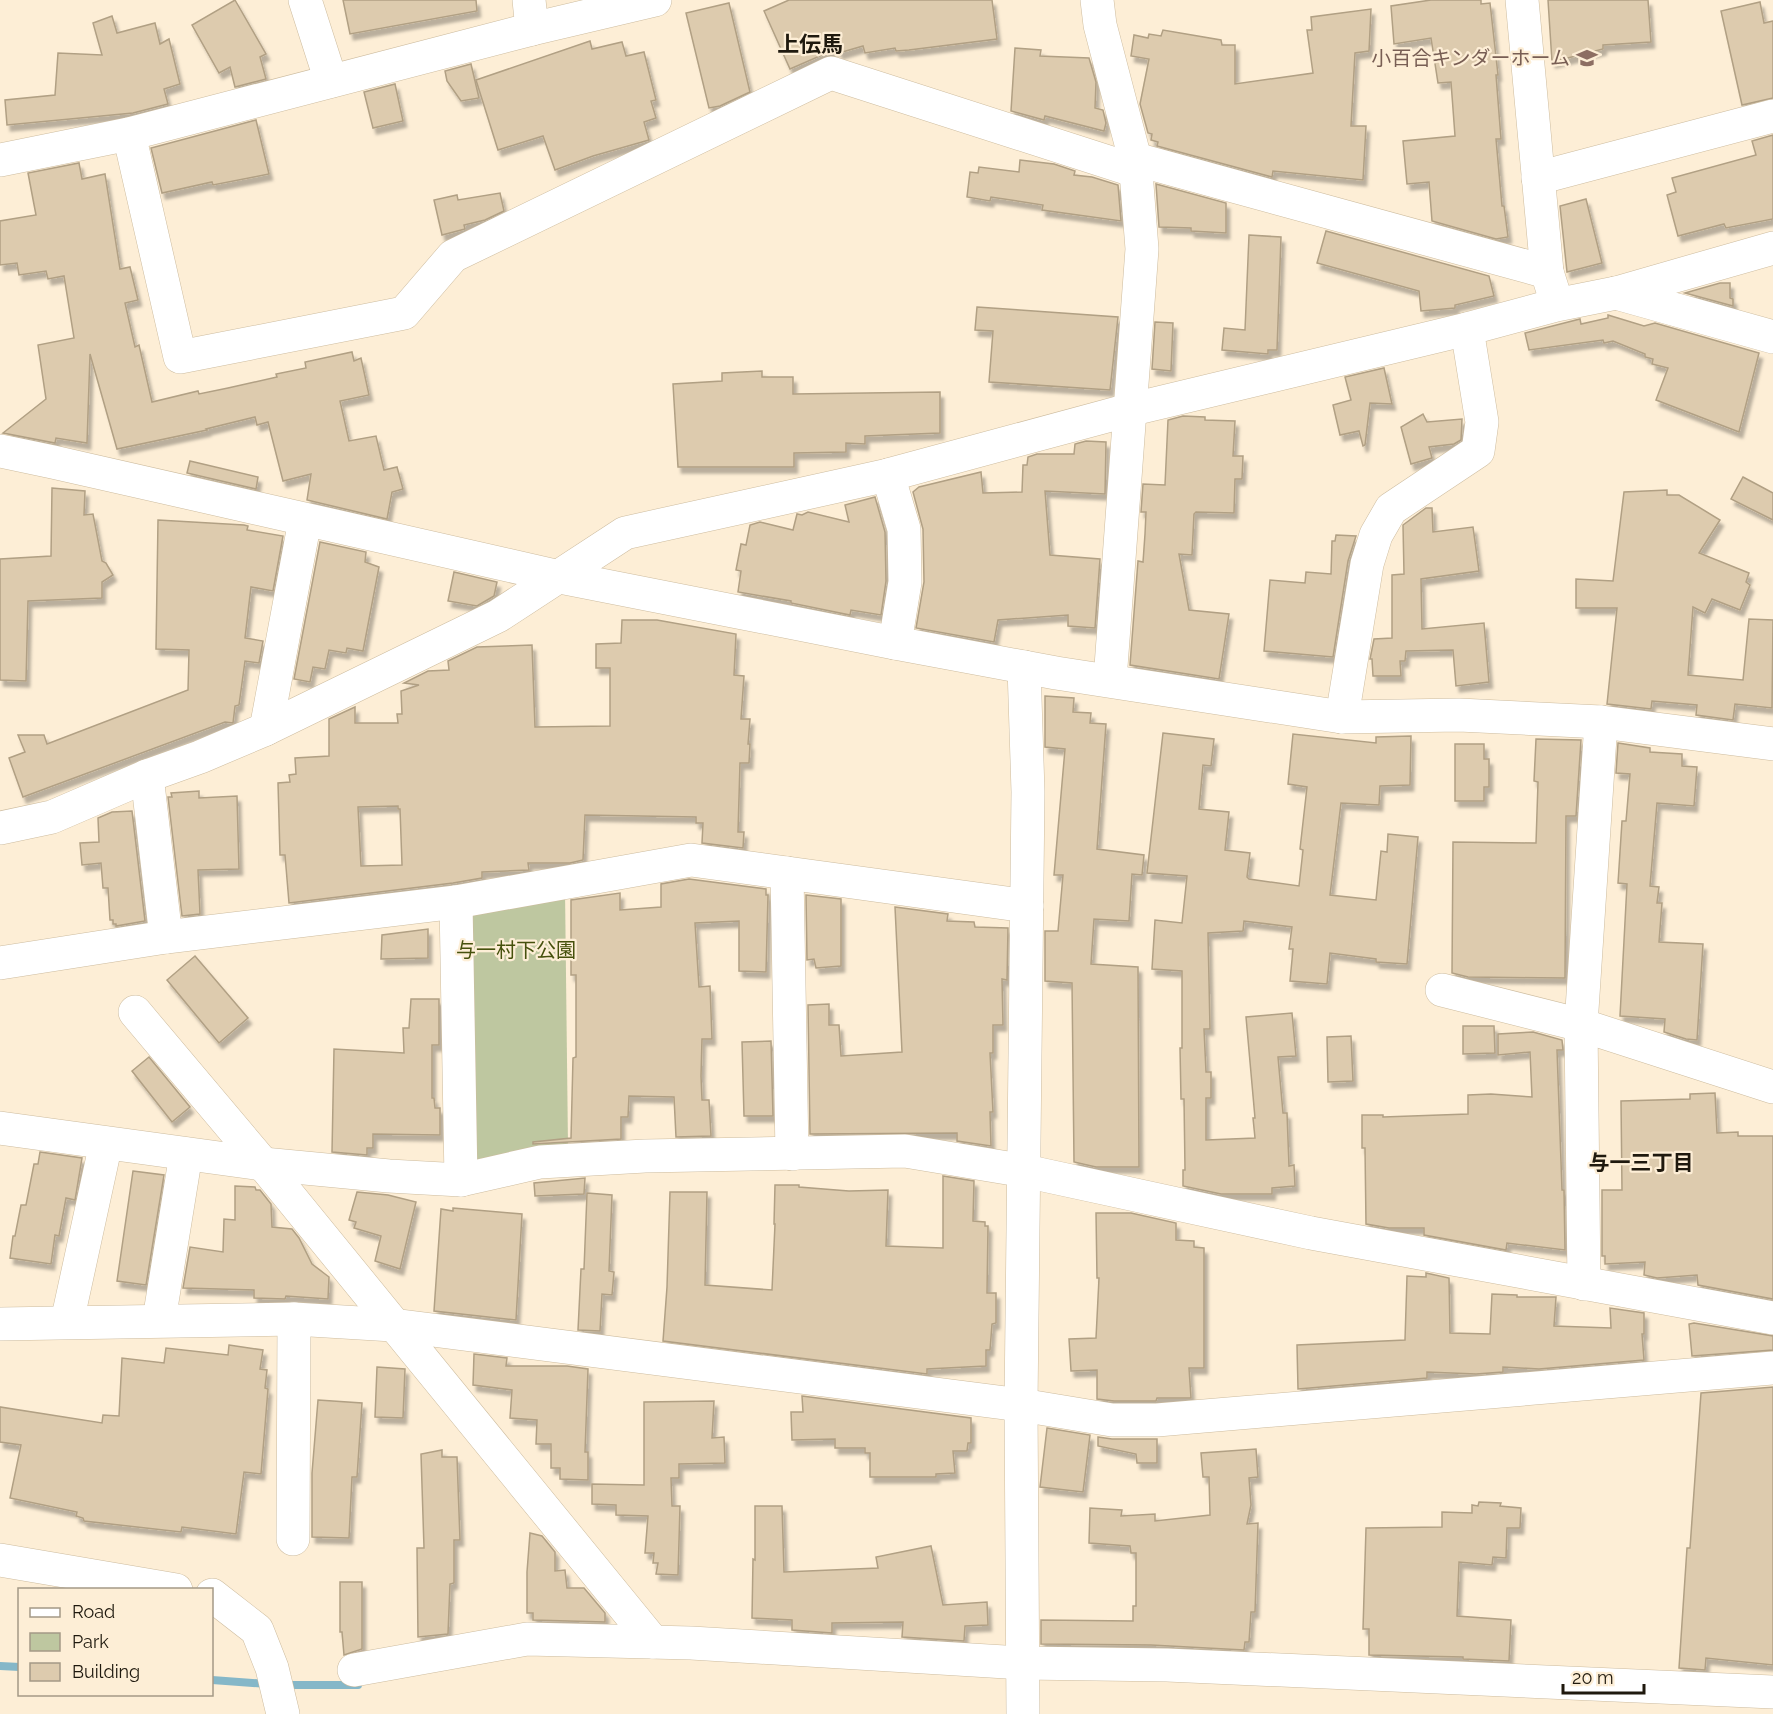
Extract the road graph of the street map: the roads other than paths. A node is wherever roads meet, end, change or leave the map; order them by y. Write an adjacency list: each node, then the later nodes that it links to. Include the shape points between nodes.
1 (305, 0): 6 (street)
2 (655, 0): 5 (street)
3 (1097, 0): 10 (street)
4 (1522, 0): 11 (street)
5 (530, 15): 6 (street)
6 (331, 81): 8 (street)
7 (1773, 116): 11 (street)
8 (129, 134): 9 (street); 10 (street, via 180,357 404,313 453,255 831,73)
9 (0, 160)
10 (1136, 165): 13 (street); 18 (street, via 1142,249)
11 (1538, 178): 13 (street)
12 (1773, 248): 14 (street)
13 (1547, 272): 15 (street)
14 (1616, 293): 15 (street); 17 (street)
15 (1557, 305): 16 (street)
16 (1467, 329): 18 (street); 26 (street, via 1482,422 1478,451 1391,509 1376,535 1367,564)
17 (1773, 337)
18 (1129, 410): 20 (street); 25 (street)
19 (0, 452): 21 (street)
20 (888, 475): 22 (street, via 625,533); 23 (street, via 904,529 905,582)
21 (305, 520): 22 (street); 28 (street)
22 (560, 576): 23 (street); 28 (street, via 498,616)
23 (895, 643): 24 (street)
24 (1024, 668): 25 (street); 34 (street)
25 (1110, 680): 26 (street)
26 (1342, 717): 27 (street, via 1460,716)
27 (1601, 722): 29 (street); 39 (street)
28 (266, 729): 30 (street)
29 (1773, 744)
30 (147, 776): 31 (street, via 52,818); 35 (street)
31 (0, 828)
32 (787, 873): 33 (street, via 691,860); 34 (street); 44 (street)
33 (456, 902): 35 (street); 47 (street)
34 (1027, 906): 46 (street)
35 (166, 937): 36 (street)
36 (0, 963)
37 (1442, 990): 39 (street)
38 (135, 1012): 45 (street)
39 (1581, 1025): 40 (street); 48 (street)
40 (1773, 1087)
41 (0, 1128): 42 (street)
42 (106, 1143): 43 (street); 52 (street)
43 (186, 1154): 45 (street); 51 (street)
44 (792, 1154): 46 (street, via 905,1151); 47 (street, via 540,1161)
45 (263, 1164): 47 (street); 54 (street)
46 (1025, 1171): 48 (street, via 1311,1233); 56 (street)
47 (461, 1180)
48 (1584, 1284): 49 (street)
49 (1773, 1318)
50 (294, 1319): 51 (street); 54 (street); 57 (street)
51 (159, 1320): 52 (street)
52 (67, 1322): 53 (street)
53 (0, 1324)
54 (393, 1325): 56 (street); 61 (street)
55 (1773, 1368): 56 (street, via 1157,1420 1112,1420)
56 (1021, 1405): 62 (street)
57 (292, 1539)
58 (0, 1560): 59 (street)
59 (164, 1588)
60 (213, 1596): 66 (street, via 257,1630 272,1668)
61 (653, 1642): 62 (street); 63 (street, via 527,1639)
62 (1023, 1664): 65 (street, via 1177,1665); 67 (street)
63 (354, 1670)
64 (1773, 1692): 65 (street)
65 (1716, 1702)
66 (283, 1714)
67 (1023, 1714)

